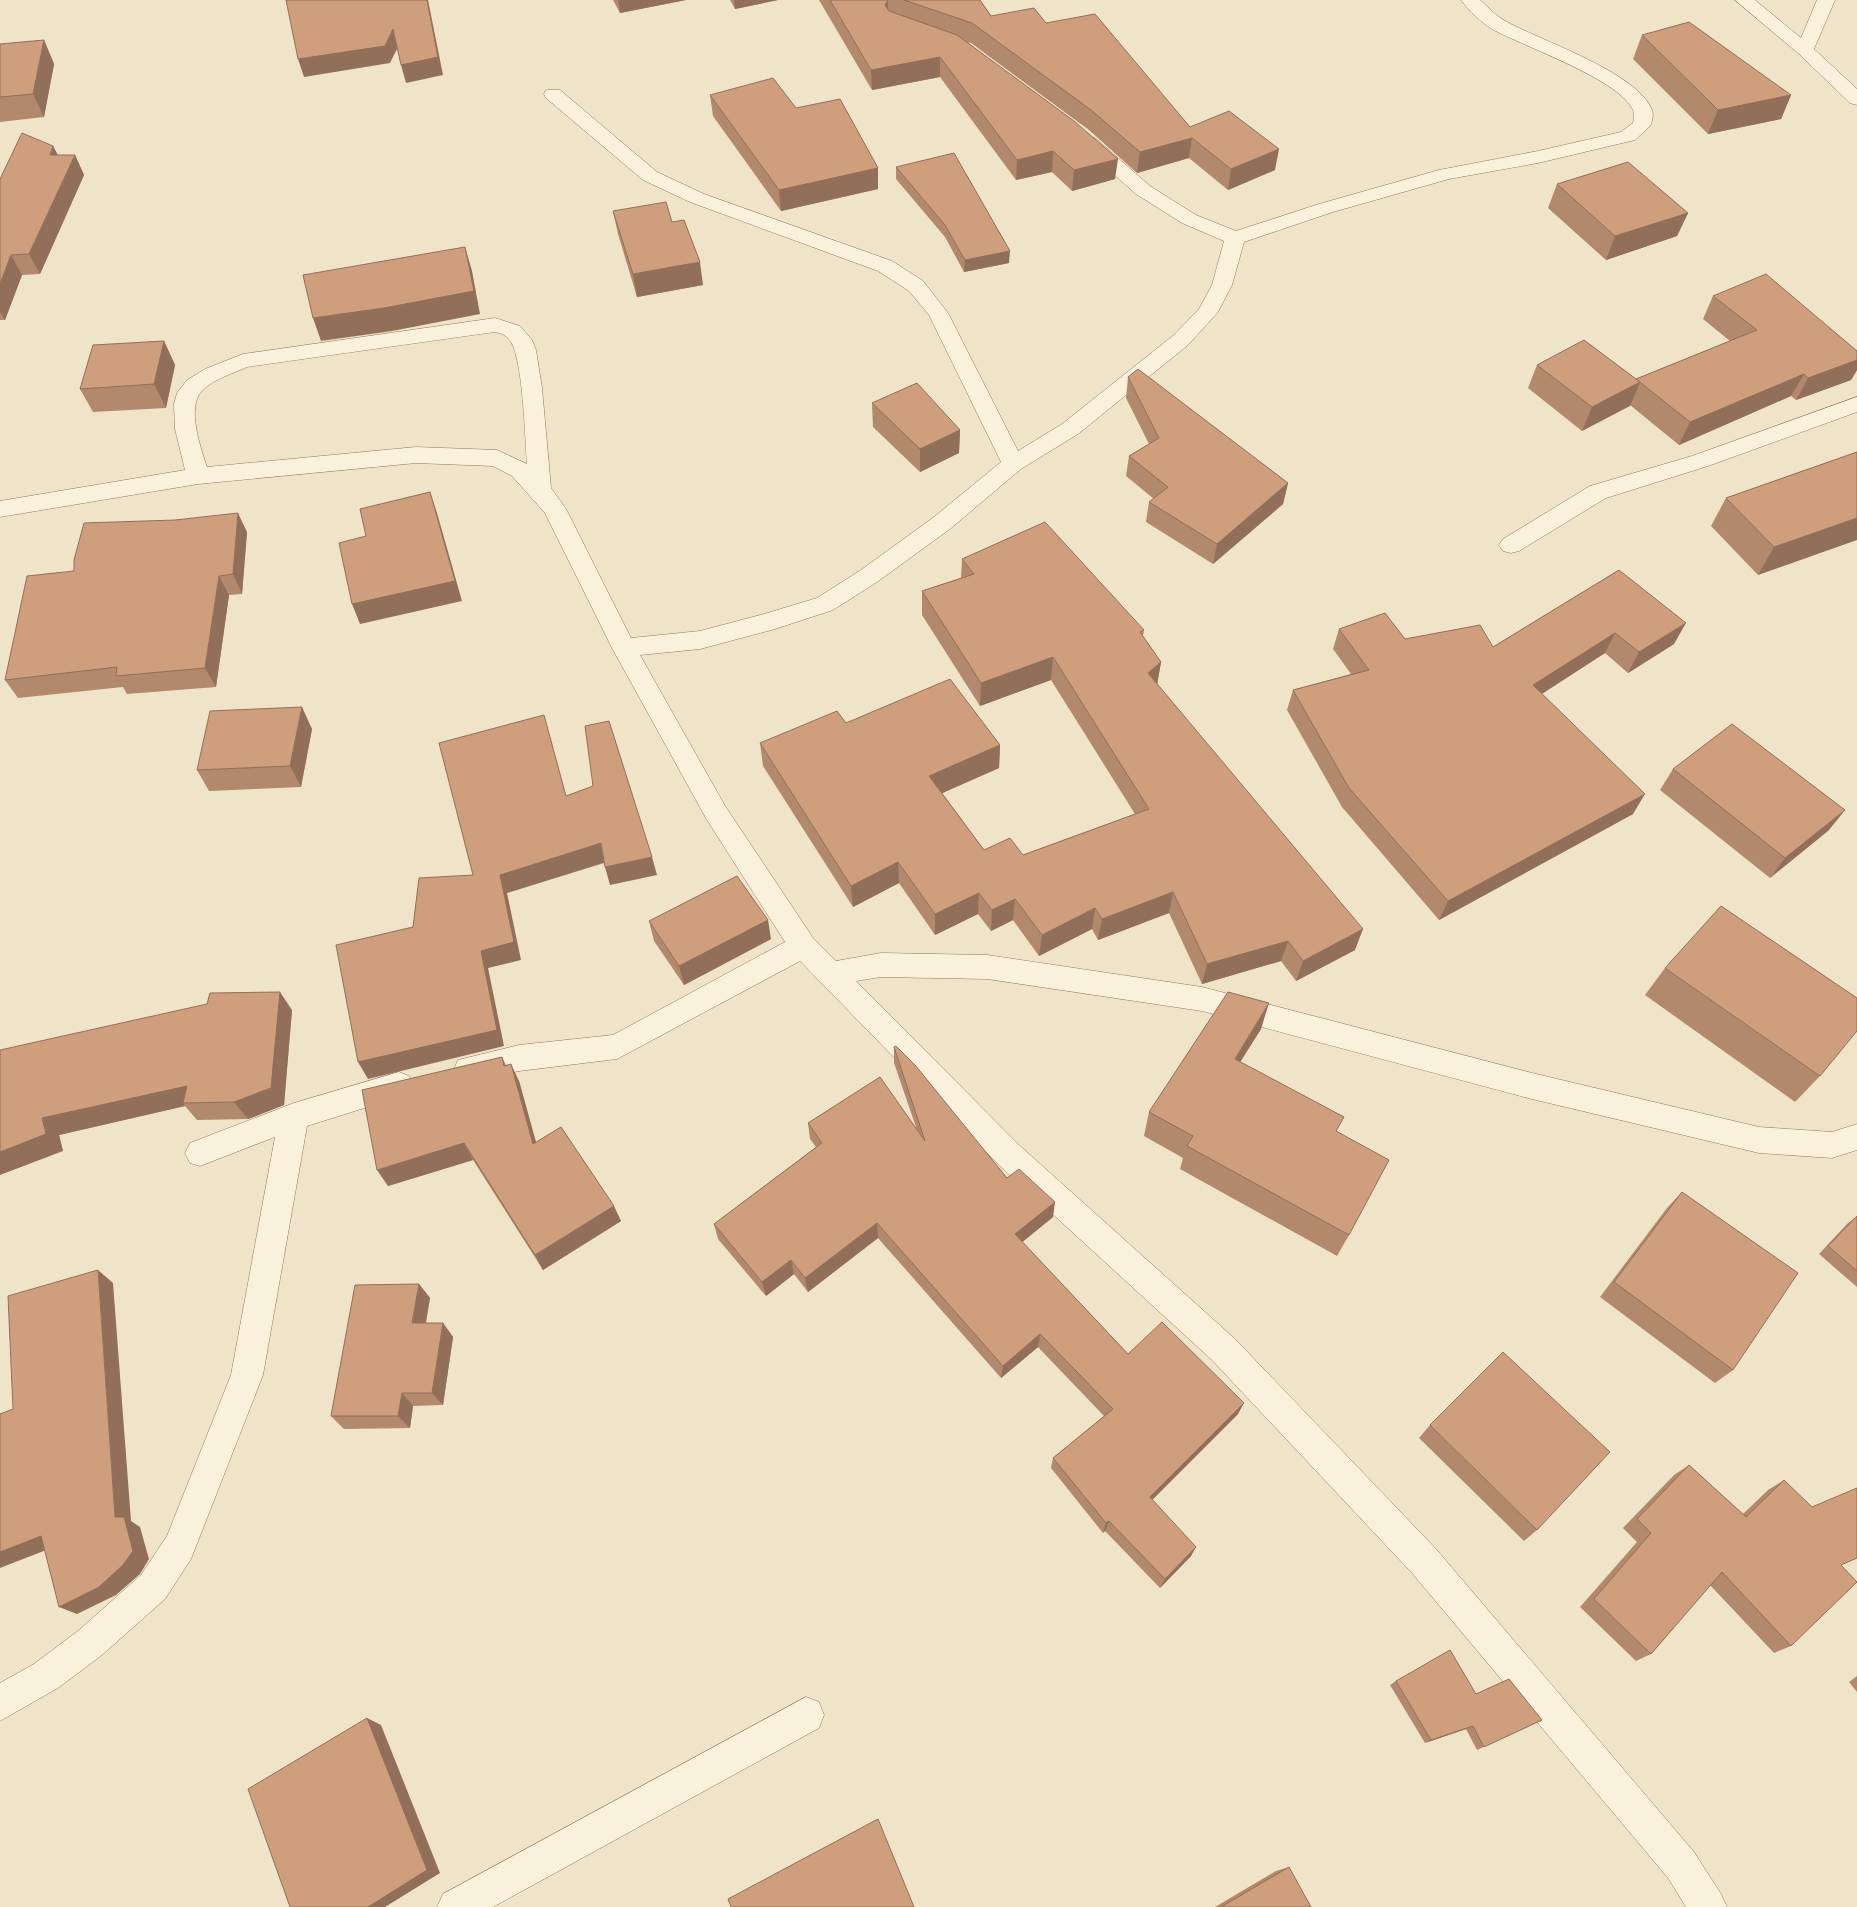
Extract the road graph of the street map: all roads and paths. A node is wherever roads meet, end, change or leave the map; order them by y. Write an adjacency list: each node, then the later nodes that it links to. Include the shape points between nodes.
1 (1470, 0): 8 (street, via 1498,24 1620,88 1642,109 1642,125 1628,136 1446,174)
2 (1744, 0): 4 (street)
3 (1826, 0): 4 (street)
4 (1805, 50): 6 (street)
5 (553, 94): 10 (street, via 650,176 697,198 885,266 916,286 938,313)
6 (1857, 99)
7 (1074, 130): 8 (street, via 1143,190 1189,219)
8 (1235, 238): 10 (street, via 1222,285 1208,312 1181,340 1070,429)
9 (1857, 404): 14 (street, via 1700,461 1598,492)
10 (1013, 464): 15 (street, via 942,523 870,576 825,604 700,640)
11 (198, 476): 12 (street, via 416,455 497,458 520,470); 12 (street, via 182,414 193,386 216,372 243,361 495,325 510,328 522,341 528,368); 13 (street)
12 (540, 490): 15 (street, via 555,509)
13 (0, 509)
14 (1511, 545)
15 (624, 648): 16 (street, via 716,813)
16 (803, 946): 17 (street); 18 (street, via 617,1047 519,1058 357,1096)
17 (830, 974): 19 (street, via 881,965 987,967 1202,1000 1532,1086 1759,1140 1832,1145); 24 (street, via 1009,1155 1223,1349 1410,1547 1681,1865)
18 (294, 1116): 20 (street); 21 (street, via 247,1375 179,1547 153,1587 90,1643 46,1676)
19 (1857, 1137)
20 (200, 1153)
21 (0, 1703)
22 (806, 1715): 23 (street)
23 (456, 1907)
24 (1708, 1907)

